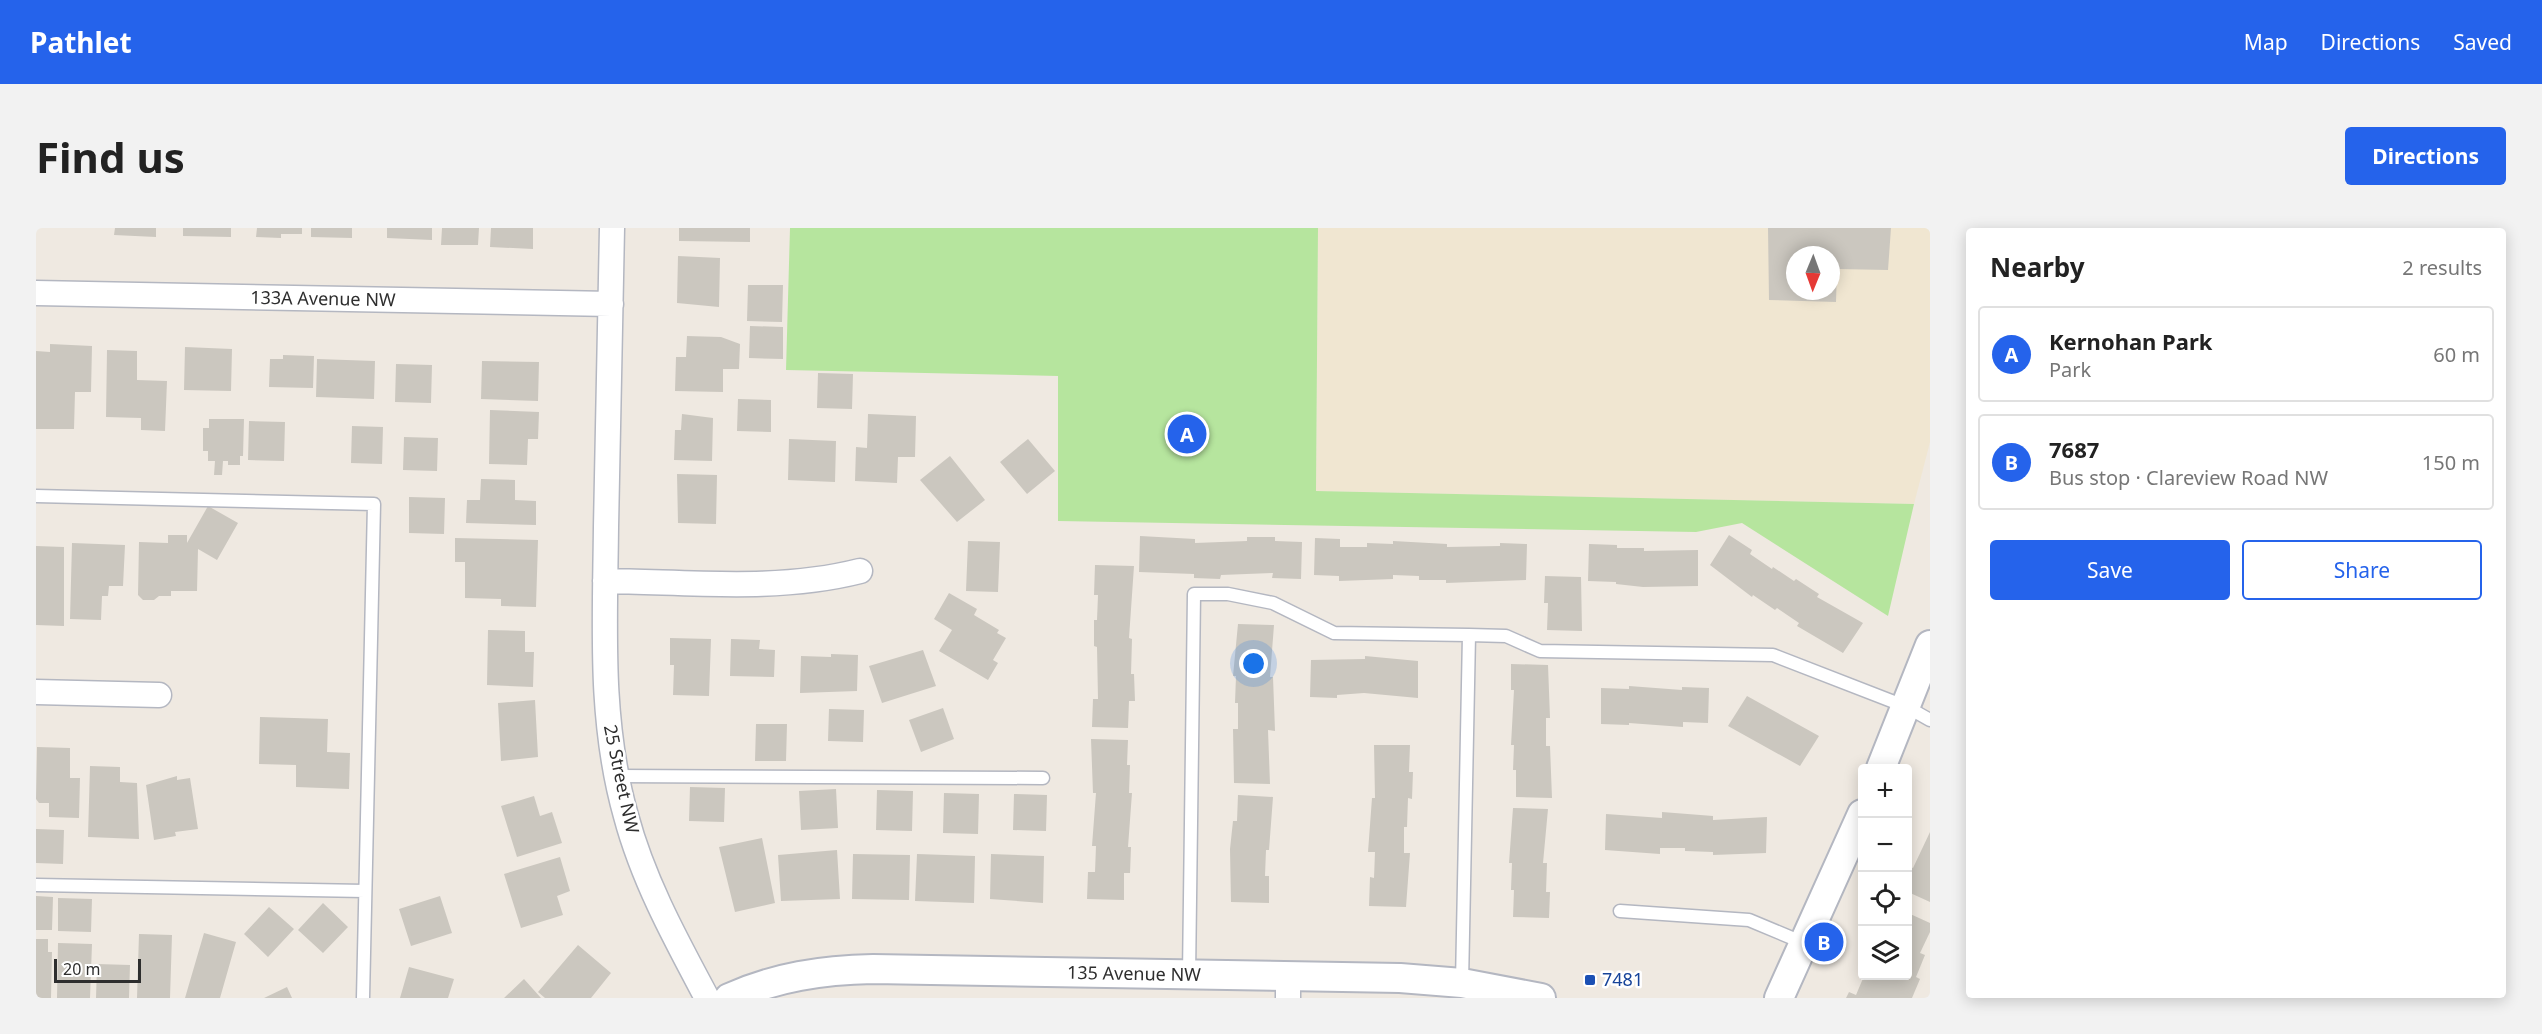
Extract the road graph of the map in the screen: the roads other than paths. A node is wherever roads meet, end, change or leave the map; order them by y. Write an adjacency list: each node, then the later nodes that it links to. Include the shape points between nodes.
1 (612, 228): 3 (street, 25 Street NW)
2 (36, 293): 3 (street, 133A Avenue NW)
3 (610, 304): 6 (street, 25 Street NW)
4 (36, 496): 17 (lane, via 374,504)
5 (860, 571): 6 (street, via 784,584)
6 (605, 581): 13 (street, 25 Street NW, via 604,675)
7 (1470, 635): 11 (lane, via 1506,636 1540,651 1773,656); 20 (lane, via 1334,633 1273,603 1228,594 1194,594); 21 (lane)
8 (1930, 645): 11 (street)
9 (36, 692): 10 (street)
10 (159, 694)
11 (1918, 714): 12 (street)
12 (1884, 764)
13 (617, 776): 14 (lane); 24 (street, 25 Street NW, via 626,816 652,888)
14 (1043, 778)
15 (1861, 818): 19 (street)
16 (36, 885): 17 (lane)
17 (365, 891): 23 (lane)
18 (1620, 911): 19 (lane, via 1749,920)
19 (1804, 943): 27 (street)
20 (1189, 975): 22 (street, 135 Avenue NW); 25 (street, 135 Avenue NW, via 830,970 790,977)
21 (1462, 983): 22 (street, 135 Avenue NW, via 1400,978); 26 (street, 135 Avenue NW)
22 (1288, 987)
23 (363, 998)
24 (707, 998)
25 (729, 998)
26 (1541, 998)
27 (1779, 998)

